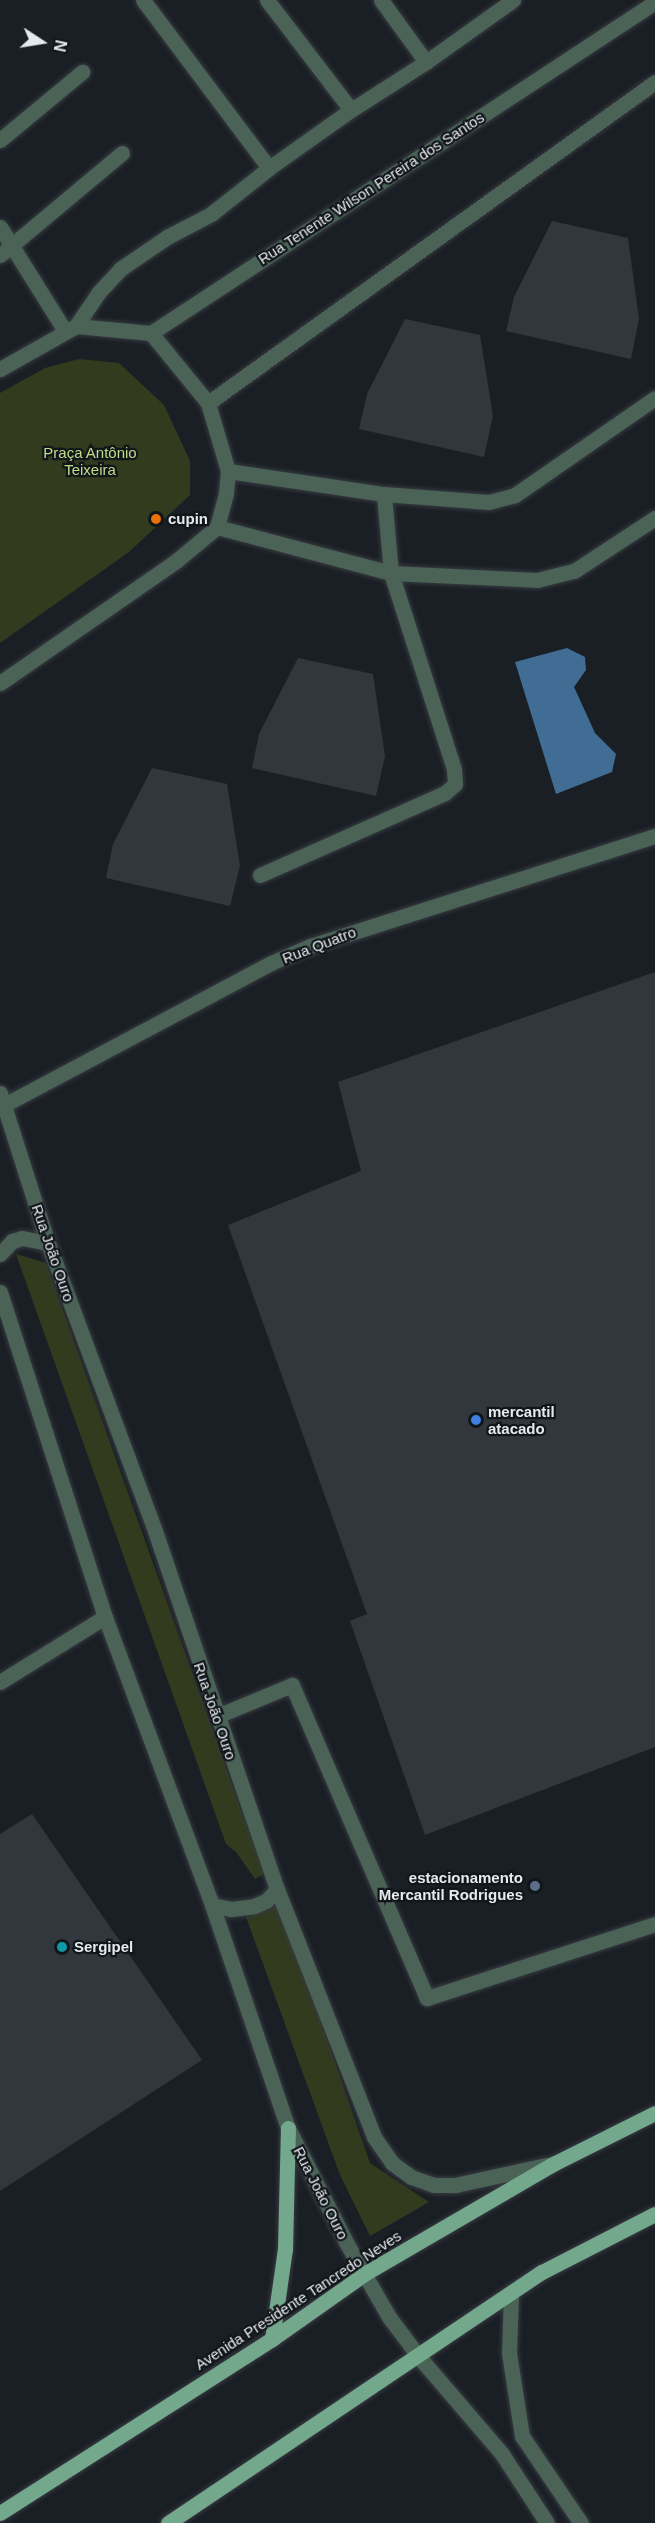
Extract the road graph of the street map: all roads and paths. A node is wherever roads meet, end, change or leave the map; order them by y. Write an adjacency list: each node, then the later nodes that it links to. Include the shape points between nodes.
1 (143, 0): 12 (street)
2 (267, 0): 9 (street)
3 (381, 0): 6 (street)
4 (513, 0): 6 (street)
5 (655, 2): 16 (street, Rua Tenente Wilson Pereira dos Santos)
6 (426, 62): 9 (street)
7 (82, 72): 10 (street)
8 (655, 82): 19 (street)
9 (351, 110): 12 (street)
10 (0, 140)
11 (122, 153): 14 (street)
12 (269, 168): 15 (street, via 211,214 120,269)
13 (0, 227): 14 (street)
14 (6, 251): 15 (street)
15 (70, 329): 16 (street); 17 (street)
16 (151, 333): 19 (street)
17 (0, 369)
18 (655, 398): 21 (street, via 515,495 479,503)
19 (208, 403): 20 (street)
20 (228, 471): 21 (street); 23 (street)
21 (384, 494): 24 (street)
22 (655, 518): 24 (street, via 574,571 556,577 537,580)
23 (217, 527): 24 (street); 25 (street, via 176,561)
24 (391, 573): 27 (street, via 454,769 455,784 444,793)
25 (0, 683)
26 (655, 836): 28 (street, Rua Quatro, via 310,946)
27 (260, 875)
28 (2, 1099): 29 (street, Rua João Ouro)
29 (48, 1243): 30 (street, via 22,1238 12,1241); 34 (street, Rua João Ouro, via 155,1531)
30 (0, 1254)
31 (0, 1292): 32 (street, Rua João Ouro)
32 (105, 1617): 33 (street); 36 (street, Rua João Ouro)
33 (0, 1682)
34 (217, 1716): 35 (street, Rua João Ouro); 37 (street, via 292,1685 428,1998)
35 (277, 1889): 36 (street, via 254,1906); 40 (street, Rua João Ouro, via 369,2127 392,2163 411,2177 434,2185 455,2185)
36 (212, 1905): 39 (street, Rua João Ouro)
37 (655, 1924)
38 (655, 2113): 40 (main road, Avenida Presidente Tancredo Neves)
39 (288, 2128): 42 (street, Rua João Ouro); 44 (main road, via 285,2249)
40 (553, 2164): 42 (main road, Avenida Presidente Tancredo Neves)
41 (655, 2214): 43 (main road, via 542,2272)
42 (364, 2274): 44 (main road, Avenida Presidente Tancredo Neves); 45 (street, Rua João Ouro)
43 (511, 2294): 45 (main road); 47 (street, via 509,2353 522,2436)
44 (272, 2339): 46 (main road, Avenida Presidente Tancredo Neves)
45 (419, 2357): 48 (main road); 49 (street, Rua João Ouro, via 502,2454)
46 (0, 2513)
47 (577, 2522)
48 (168, 2523)
49 (547, 2523)

